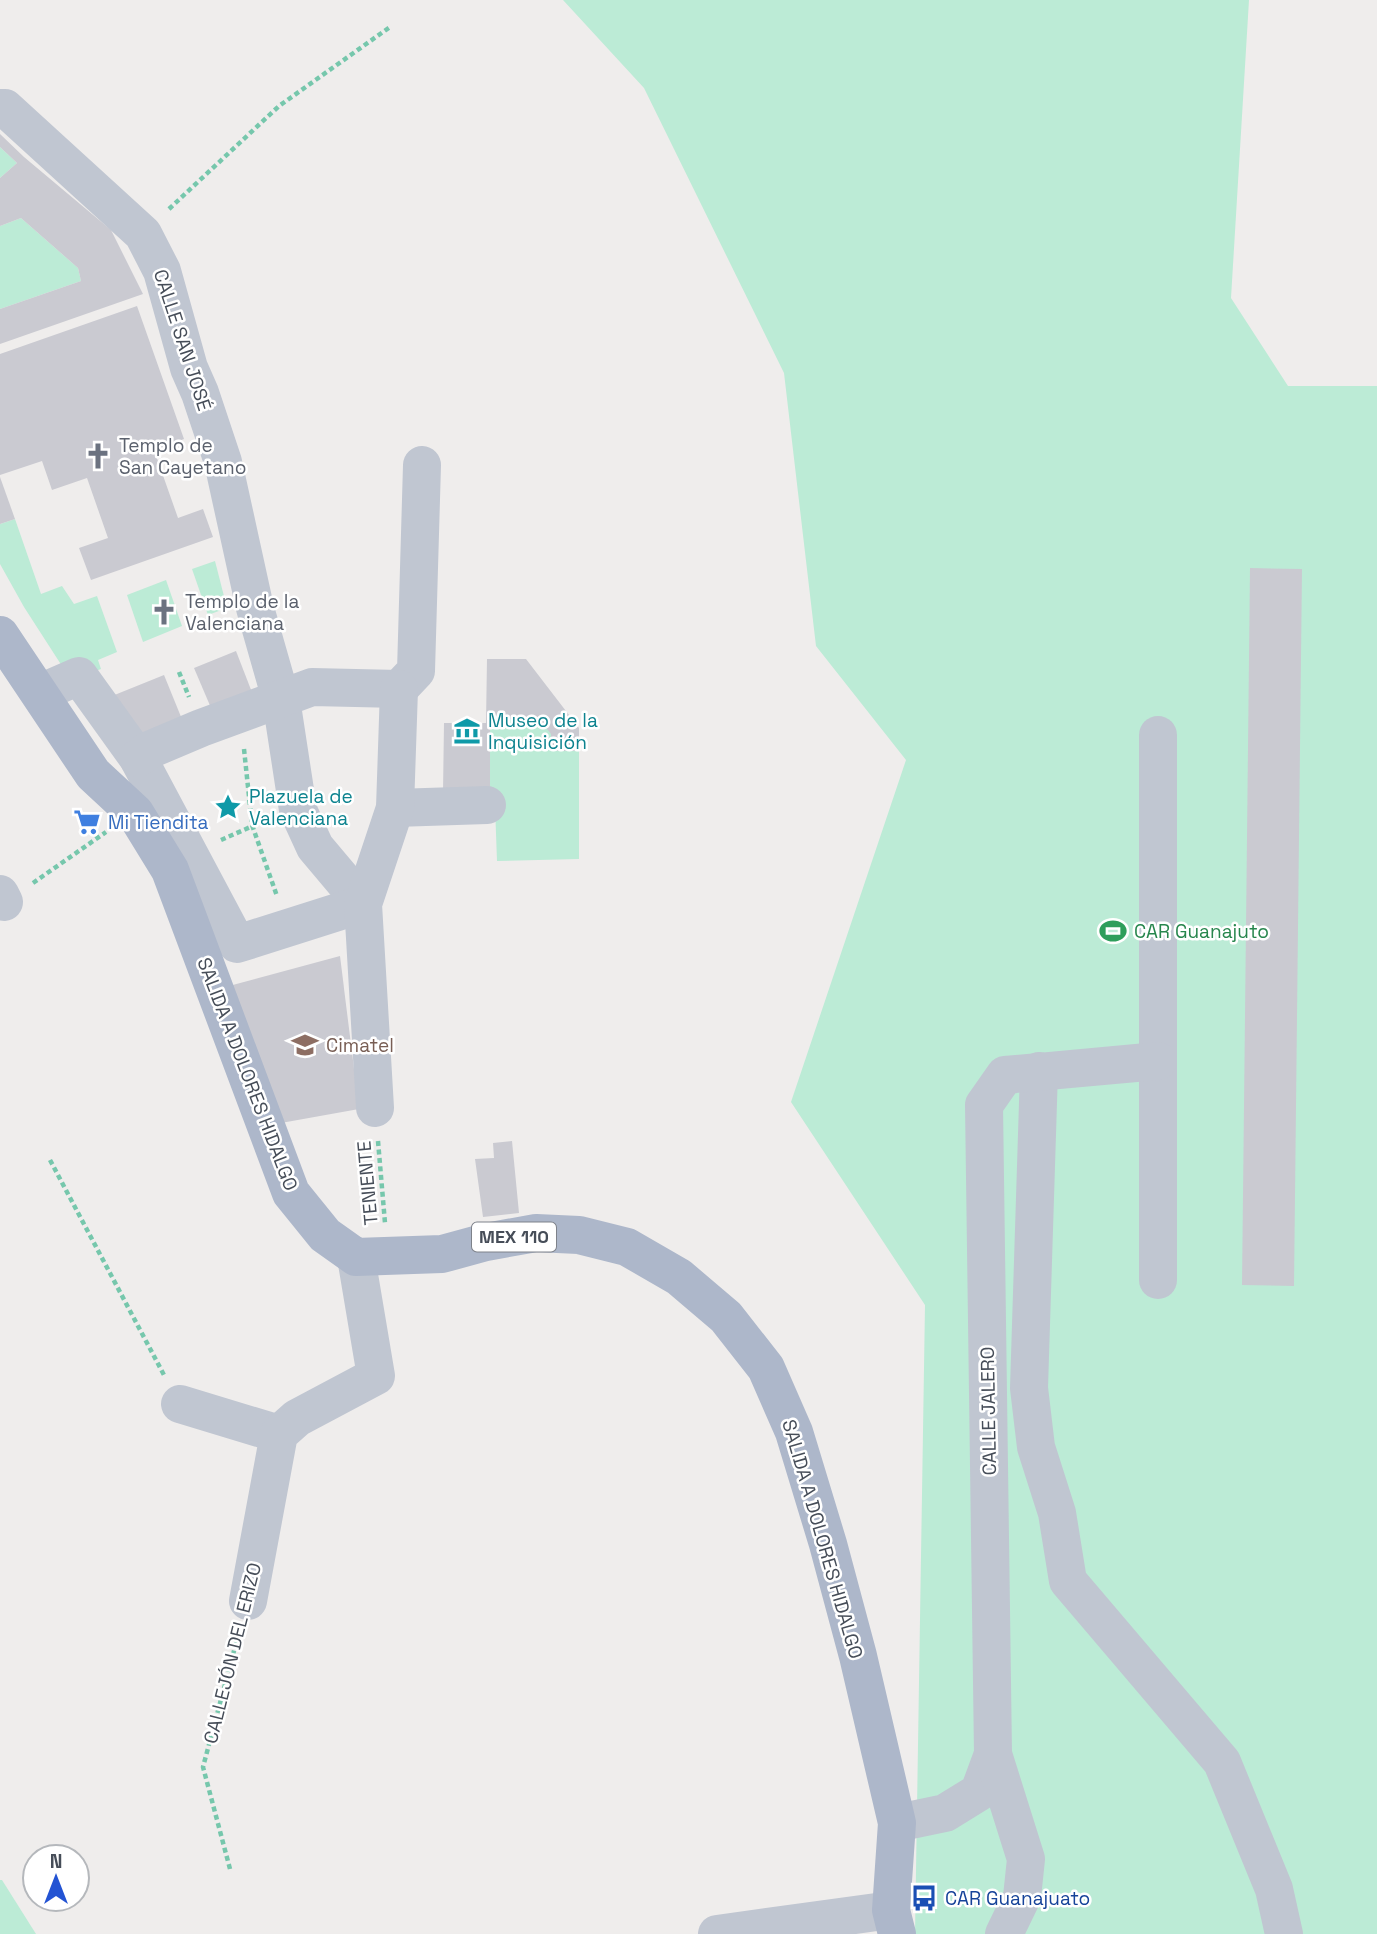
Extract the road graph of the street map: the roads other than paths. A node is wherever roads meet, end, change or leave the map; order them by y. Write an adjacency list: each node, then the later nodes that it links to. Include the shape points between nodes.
1 (0, 108): 6 (street, CALLE SAN JOSÉ, via 143,234 162,271 189,368 223,462 255,608)
2 (422, 465): 4 (street, via 416,671)
3 (0, 635): 5 (main road, SALIDA A DOLORES HIDALGO)
4 (399, 689): 6 (street, via 312,687); 10 (street)
5 (40, 693): 8 (street, via 79,676); 15 (main road, SALIDA A DOLORES HIDALGO, via 93,774 135,813 170,870 291,1193 325,1235)
6 (281, 699): 8 (street); 11 (street, CALLE SAN JOSÉ, via 298,810 315,847)
7 (1157, 735): 12 (street)
8 (138, 758): 11 (street, via 237,944)
9 (487, 806): 10 (street)
10 (395, 808): 11 (street)
11 (363, 904): 14 (street)
12 (1157, 1061): 13 (street); 16 (street)
13 (1022, 1073): 20 (street, CALLE JALERO, via 984,1105); 25 (street, via 1029,1388 1036,1447 1057,1513 1068,1581 1222,1762 1274,1889)
14 (375, 1108)
15 (372, 1256): 18 (street, via 376,1376 297,1418); 21 (main road, SALIDA A DOLORES HIDALGO / MEX 110, via 442,1254 536,1233 579,1235 627,1247 679,1278 726,1317 766,1368 794,1432 858,1656)
16 (1157, 1280)
17 (180, 1404): 18 (street)
18 (279, 1434): 19 (street, CALLEJÓN DEL ERIZO)
19 (248, 1601)
20 (993, 1754): 21 (street, CALLE JALERO, via 979,1792 945,1813); 24 (street, CALLE JALERO, via 1026,1860 1023,1896)
21 (897, 1823): 22 (main road, SALIDA A DOLORES HIDALGO / MEX 110)
22 (894, 1922): 23 (street)
23 (729, 1933)
24 (1004, 1934)
25 (1284, 1934)

